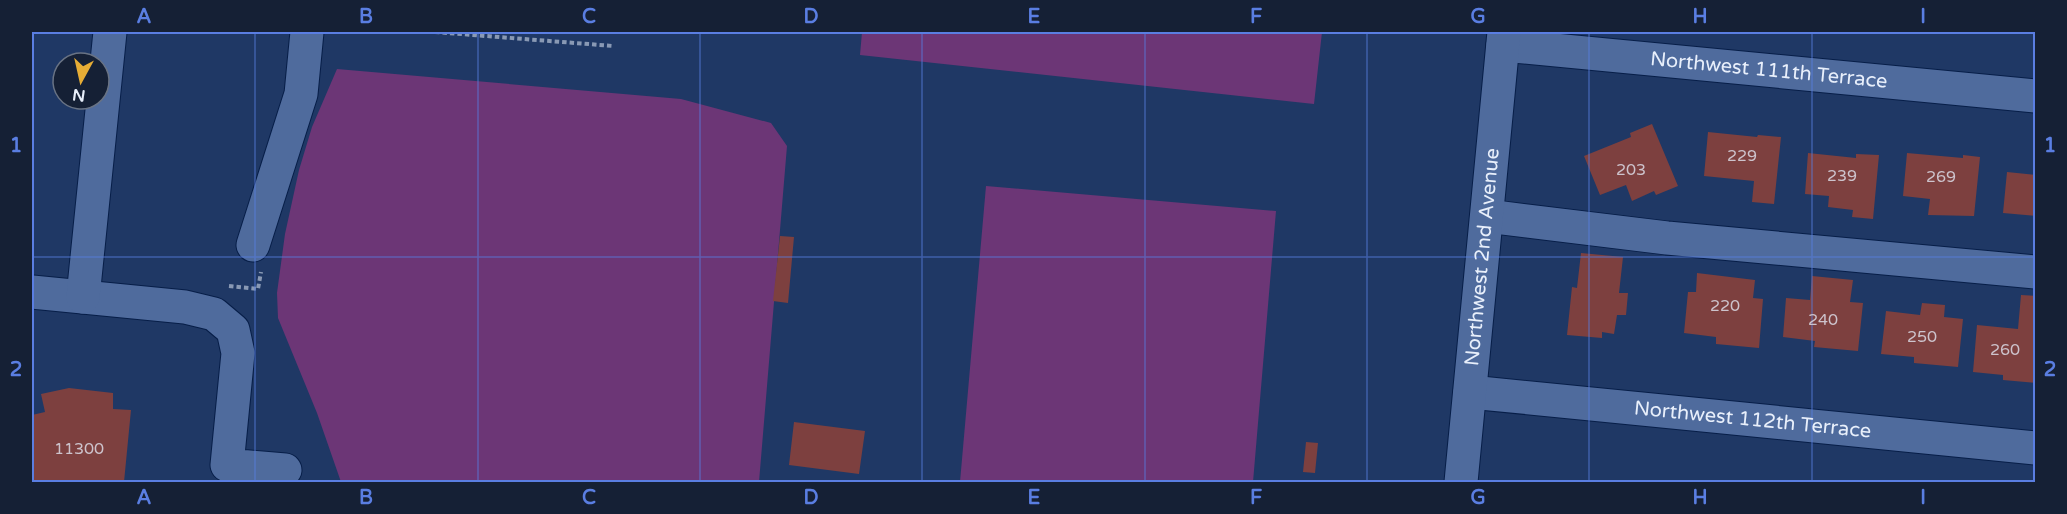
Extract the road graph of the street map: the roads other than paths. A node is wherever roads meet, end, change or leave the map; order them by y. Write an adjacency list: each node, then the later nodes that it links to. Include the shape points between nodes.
1 (110, 32): 9 (street)
2 (307, 32): 6 (street, via 301,94)
3 (1504, 38): 4 (street, Northwest 111th Terrace); 5 (street, Northwest 2nd Avenue)
4 (2036, 96)
5 (1487, 216): 7 (street, via 1667,238); 10 (street, Northwest 2nd Avenue)
6 (258, 254)
7 (2036, 273)
8 (32, 292): 9 (street)
9 (83, 297): 12 (street, via 214,314 233,330 238,353 228,465)
10 (1470, 392): 11 (street, Northwest 112th Terrace); 13 (street, Northwest 2nd Avenue)
11 (2036, 448)
12 (285, 470)
13 (1461, 483)

